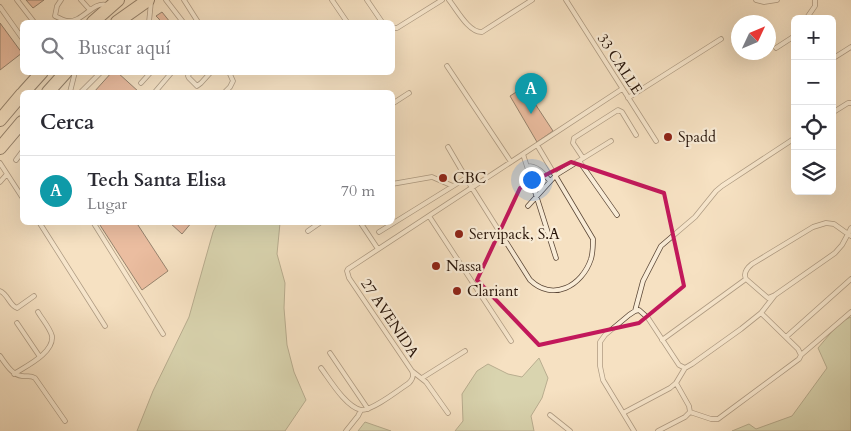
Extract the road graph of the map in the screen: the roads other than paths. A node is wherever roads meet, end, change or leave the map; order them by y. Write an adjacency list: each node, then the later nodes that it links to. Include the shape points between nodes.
1 (17, 0): 21 (lane)
2 (61, 0): 22 (lane, via 56,16)
3 (81, 0): 20 (lane)
4 (149, 0): 18 (lane); 24 (main road)
5 (166, 0): 27 (lane)
6 (184, 0): 28 (lane)
7 (332, 0): 29 (lane)
8 (367, 0): 30 (lane)
9 (442, 0): 31 (lane)
10 (449, 0): 11 (lane, via 475,32 482,32)
11 (532, 0)
12 (566, 0): 49 (lane, 33 CALLE)
13 (756, 0): 14 (lane)
14 (777, 0)
15 (815, 0): 19 (lane)
16 (114, 3): 20 (main road)
17 (0, 7): 32 (lane)
18 (150, 14): 25 (lane); 26 (lane)
19 (809, 15)
20 (88, 16): 23 (lane)
21 (32, 20)
22 (64, 20)
23 (76, 20)
24 (120, 20)
25 (149, 20)
26 (154, 20)
27 (181, 20)
28 (197, 20)
29 (346, 20)
30 (381, 20)
31 (395, 28)
32 (20, 35)
33 (791, 38): 36 (lane)
34 (720, 39): 58 (lane)
35 (851, 47): 37 (lane)
36 (776, 48)
37 (836, 56)
38 (447, 66): 75 (lane)
39 (39, 75): 50 (main road)
40 (63, 75): 51 (main road)
41 (73, 75): 52 (lane)
42 (98, 75): 53 (lane)
43 (148, 75): 48 (lane)
44 (169, 75): 54 (lane)
45 (188, 75): 46 (lane, via 197,86)
46 (208, 75)
47 (230, 75): 55 (lane, via 233,81)
48 (141, 83)
49 (622, 89): 58 (lane, 33 CALLE); 68 (lane, 27 AVENIDA)
50 (26, 90)
51 (50, 90)
52 (70, 90)
53 (83, 90)
54 (157, 90)
55 (227, 90)
56 (409, 93): 59 (lane)
57 (20, 97): 62 (main road)
58 (628, 98): 66 (lane, 33 CALLE)
59 (395, 102)
60 (851, 102): 61 (lane)
61 (836, 110)
62 (0, 120)
63 (20, 124): 70 (main road)
64 (636, 135): 74 (lane, via 618,110 574,138)
65 (611, 141): 74 (lane)
66 (656, 141)
67 (791, 141): 108 (lane, via 722,186 695,217 661,246 643,281)
68 (537, 145): 71 (lane, 27 AVENIDA); 79 (lane)
69 (448, 147): 80 (lane)
70 (0, 148)
71 (523, 154): 75 (lane, 27 AVENIDA); 77 (lane)
72 (20, 155): 73 (lane)
73 (16, 160)
74 (581, 160): 79 (lane); 89 (lane)
75 (511, 162): 85 (lane, 27 AVENIDA)
76 (0, 164): 78 (lane)
77 (527, 166): 81 (lane, via 537,167); 87 (lane)
78 (8, 174): 82 (lane); 86 (lane)
79 (556, 175): 81 (lane); 85 (lane, via 593,239 591,260 584,272 572,285 559,290 543,289 530,280)
80 (466, 178): 84 (lane); 85 (lane)
81 (550, 181): 87 (lane)
82 (0, 182)
83 (395, 183): 84 (lane, via 432,177)
84 (453, 186): 91 (lane)
85 (472, 188): 90 (lane, 27 AVENIDA)
86 (20, 194)
87 (537, 196): 88 (lane); 102 (lane)
88 (528, 206)
89 (617, 215)
90 (429, 216): 101 (lane, 27 AVENIDA); 117 (lane)
91 (395, 222)
92 (41, 225): 113 (lane)
93 (95, 225): 114 (lane)
94 (317, 225): 98 (lane)
95 (362, 225): 101 (lane)
96 (390, 225): 99 (lane)
97 (851, 228): 100 (lane)
98 (308, 231)
99 (379, 232)
100 (849, 235): 103 (lane, via 834,224 813,226 752,264 745,272); 106 (lane, via 835,253)
101 (378, 249): 125 (lane, 27 AVENIDA, via 346,273)
102 (556, 258)
103 (746, 279): 106 (lane, via 765,296 771,298); 116 (lane)
104 (851, 279): 115 (lane)
105 (0, 291): 107 (lane, via 17,308)
106 (775, 295): 111 (lane)
107 (34, 296)
108 (635, 311): 116 (lane, via 639,310 648,318); 132 (lane, via 604,335 600,342 600,366 604,380)
109 (38, 312): 122 (lane, via 52,336 51,343)
110 (851, 312): 120 (lane)
111 (761, 313): 115 (lane); 124 (lane)
112 (18, 323): 122 (lane)
113 (105, 326)
114 (163, 334)
115 (786, 337): 120 (lane)
116 (662, 340): 124 (lane, via 679,365)
117 (511, 341)
118 (465, 351): 127 (lane)
119 (330, 353): 129 (lane)
120 (801, 355): 131 (lane, via 718,419)
121 (0, 356): 126 (lane)
122 (40, 357): 126 (lane)
123 (321, 368): 130 (lane, via 342,398)
124 (685, 368): 128 (lane)
125 (412, 371): 127 (lane); 129 (lane, 27 AVENIDA, via 414,376 409,383)
126 (14, 374): 135 (lane, via 35,378)
127 (422, 378): 133 (lane)
128 (676, 382): 131 (lane); 132 (lane)
129 (368, 409): 130 (lane, 27 AVENIDA)
130 (362, 410): 136 (lane)
131 (690, 412): 139 (lane)
132 (623, 413): 138 (lane)
133 (448, 414)
134 (550, 415): 137 (lane)
135 (65, 421)
136 (346, 431)
137 (570, 431)
138 (634, 431)
139 (658, 431)

